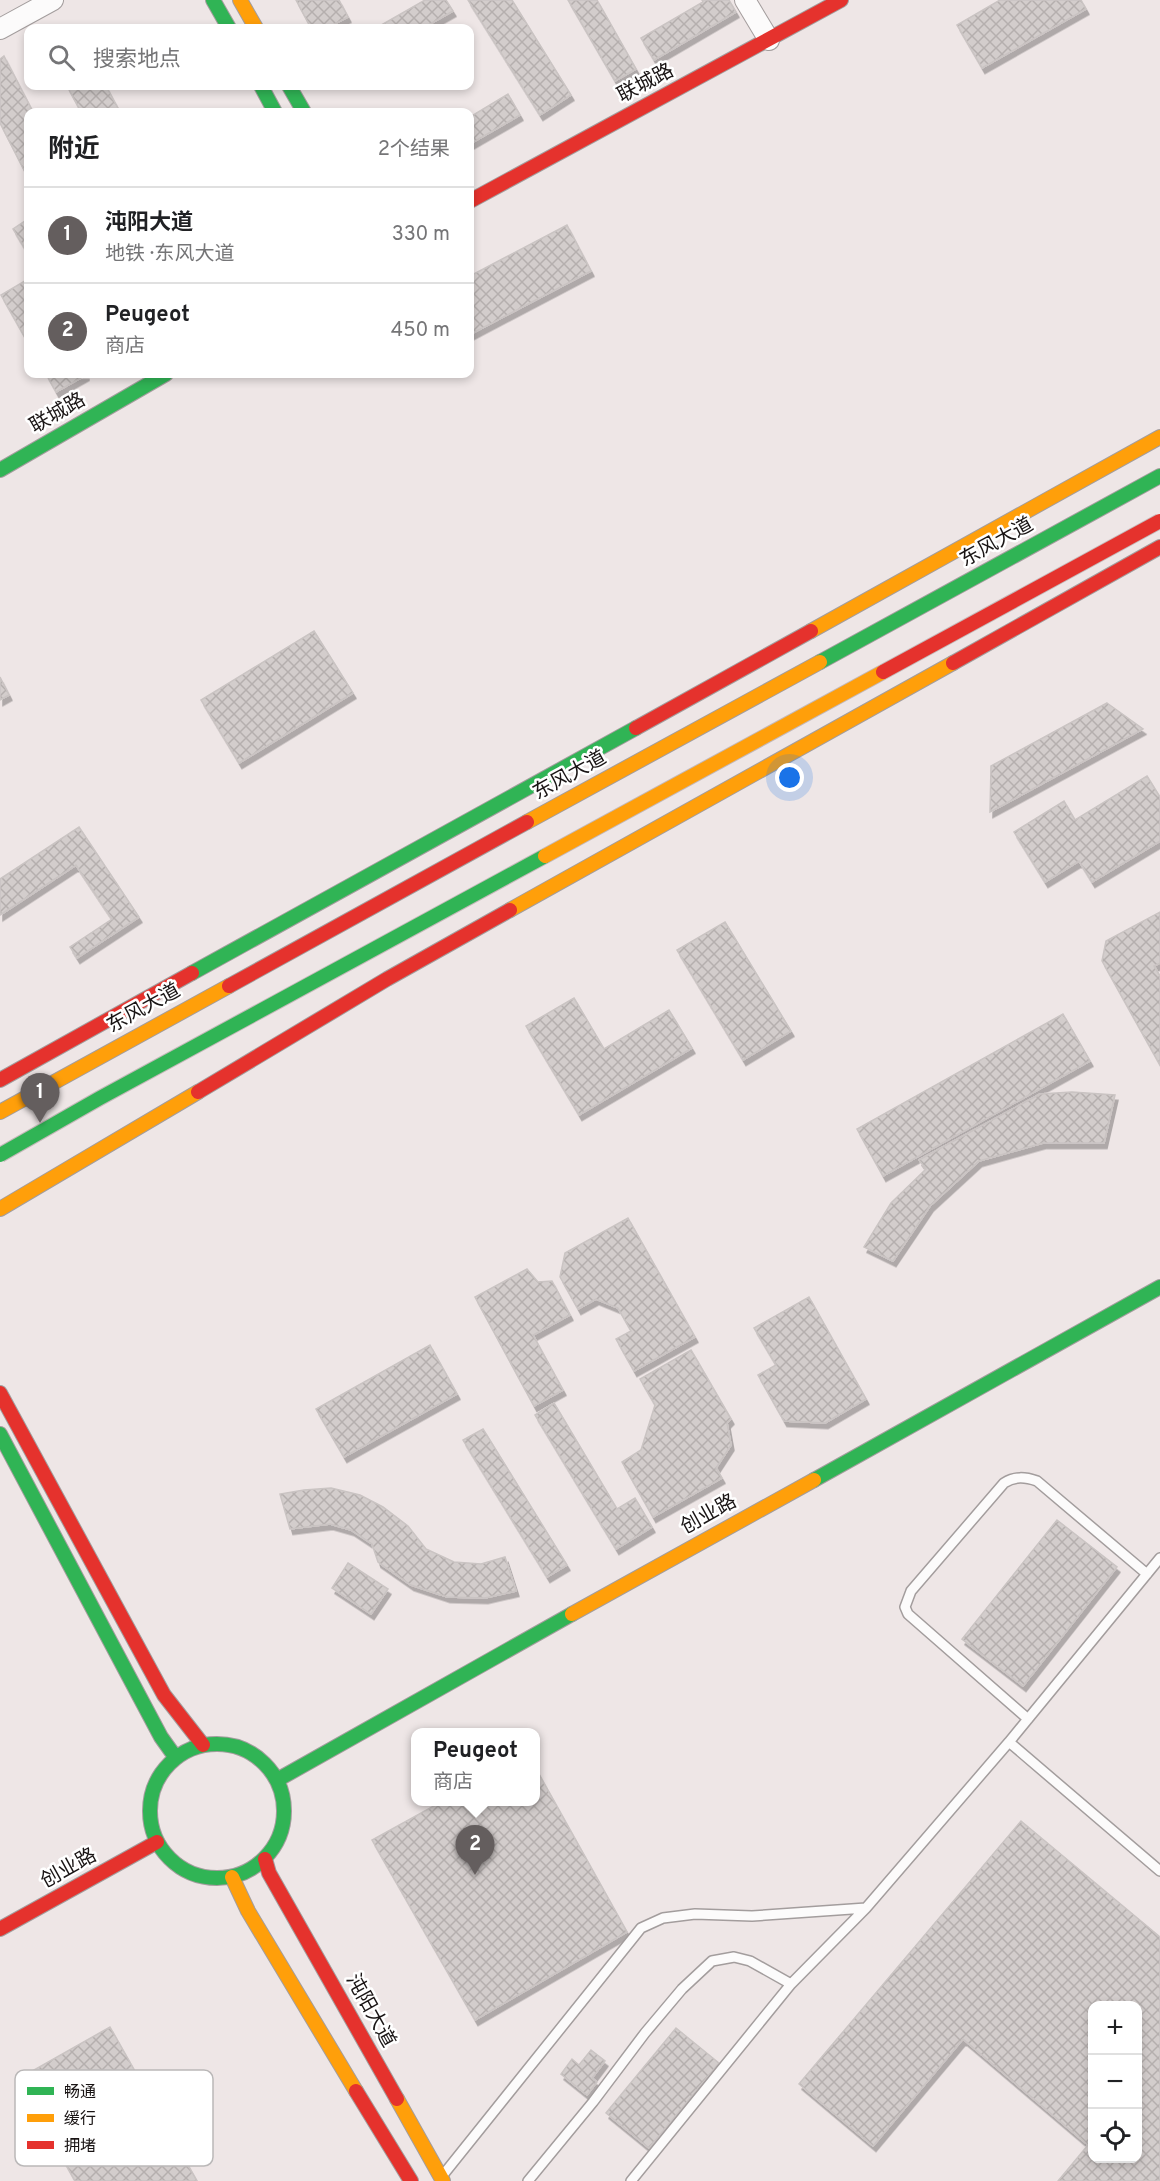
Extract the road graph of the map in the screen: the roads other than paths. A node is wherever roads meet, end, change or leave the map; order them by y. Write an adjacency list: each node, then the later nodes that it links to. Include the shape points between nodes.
1 (53, 0): 8 (street)
2 (213, 0): 6 (main road)
3 (240, 0): 7 (main road)
4 (745, 0): 9 (street)
5 (841, 0): 9 (main road, 联城路)
6 (227, 24)
7 (254, 24)
8 (0, 29)
9 (769, 40): 14 (main road, 联城路)
10 (263, 90): 12 (main road)
11 (290, 90): 13 (main road)
12 (274, 108)
13 (302, 108)
14 (474, 199)
15 (159, 378): 17 (main road, 联城路)
16 (1160, 437): 21 (main road)
17 (0, 470)
18 (1160, 476): 22 (main road, 东风大道)
19 (1160, 521): 23 (main road, bridge)
20 (1160, 547): 24 (main road, via 387,978)
21 (0, 1080)
22 (0, 1112)
23 (0, 1155)
24 (0, 1209)
25 (1160, 1287): 34 (main road, 创业路)
26 (0, 1393): 32 (main road, via 164,1695)
27 (0, 1434): 33 (main road, via 161,1737)
28 (1160, 1558): 29 (lane)
29 (1147, 1574): 30 (lane); 30 (lane, via 1036,1481 1011,1478 911,1591 905,1607 908,1614)
30 (1028, 1719): 31 (lane)
31 (1009, 1742): 37 (lane); 39 (lane)
32 (203, 1745): 33 (main road); 34 (main road, via 225,1744 246,1750 264,1762)
33 (176, 1758): 35 (main road, via 160,1775 151,1796 150,1820)
34 (277, 1780): 36 (main road, via 284,1800 284,1821 278,1842)
35 (157, 1842): 38 (main road, via 170,1860 188,1872 210,1879); 40 (main road, 创业路)
36 (265, 1859): 38 (main road, via 250,1871); 42 (main road, 沌阳大道, via 269,1873)
37 (1160, 1871)
38 (232, 1877): 43 (main road, via 248,1911)
39 (866, 1908): 41 (lane); 42 (lane, via 752,1916 695,1914 663,1918 641,1928)
40 (0, 1929)
41 (791, 1984): 44 (lane, via 750,1961 734,1957 712,1961 645,2033); 45 (lane)
42 (441, 2180)
43 (411, 2181)
44 (528, 2181)
45 (631, 2181)

